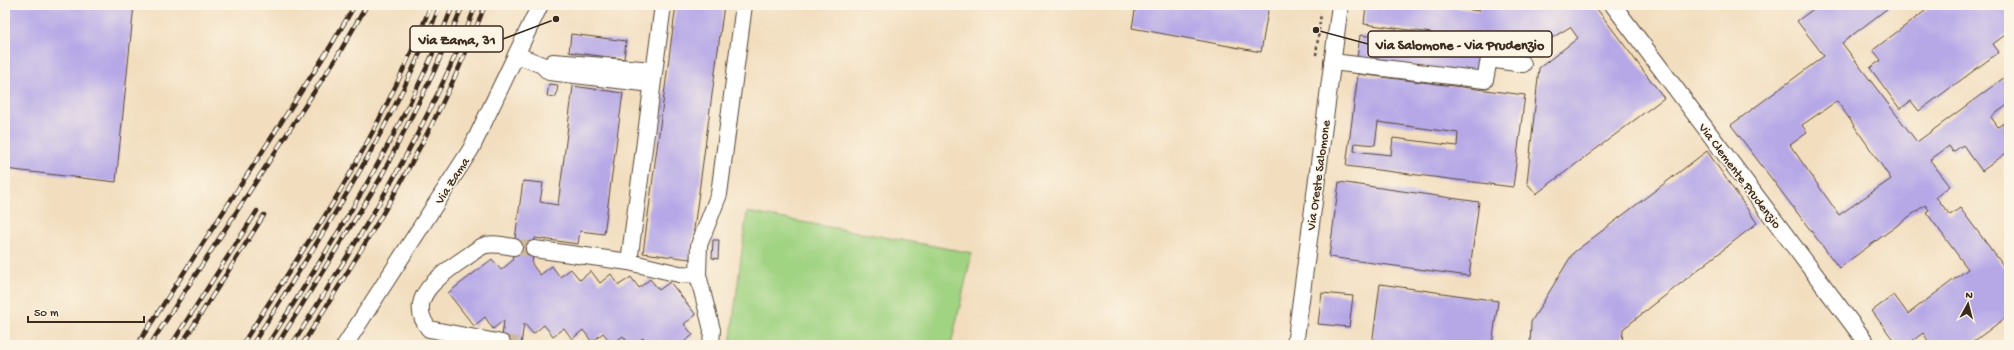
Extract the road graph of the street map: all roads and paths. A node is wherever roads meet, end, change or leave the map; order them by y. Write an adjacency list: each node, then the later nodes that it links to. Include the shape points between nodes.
1 (540, 5): 7 (street, Via Zama)
2 (663, 5): 11 (street)
3 (744, 5): 15 (street, via 719,194 699,245)
4 (1340, 5): 9 (street, Via Oreste Salomone)
5 (1613, 5): 20 (street, Via Clemente Prudenzio)
6 (1321, 13): 8 (path)
7 (517, 55): 11 (street, via 542,65 552,62); 17 (street, Via Zama, via 471,149)
8 (1316, 55)
9 (1332, 62): 10 (street, via 1485,80 1489,59); 19 (street, Via Oreste Salomone)
10 (1523, 64)
11 (653, 77): 14 (street)
12 (514, 247): 16 (street, via 495,244 484,246 438,276 419,308 422,320 429,329)
13 (534, 249): 14 (street)
14 (629, 262): 15 (street, via 679,274)
15 (698, 275): 18 (street, via 712,330)
16 (502, 343)
17 (345, 345)
18 (711, 345)
19 (1295, 345)
20 (1868, 345)

